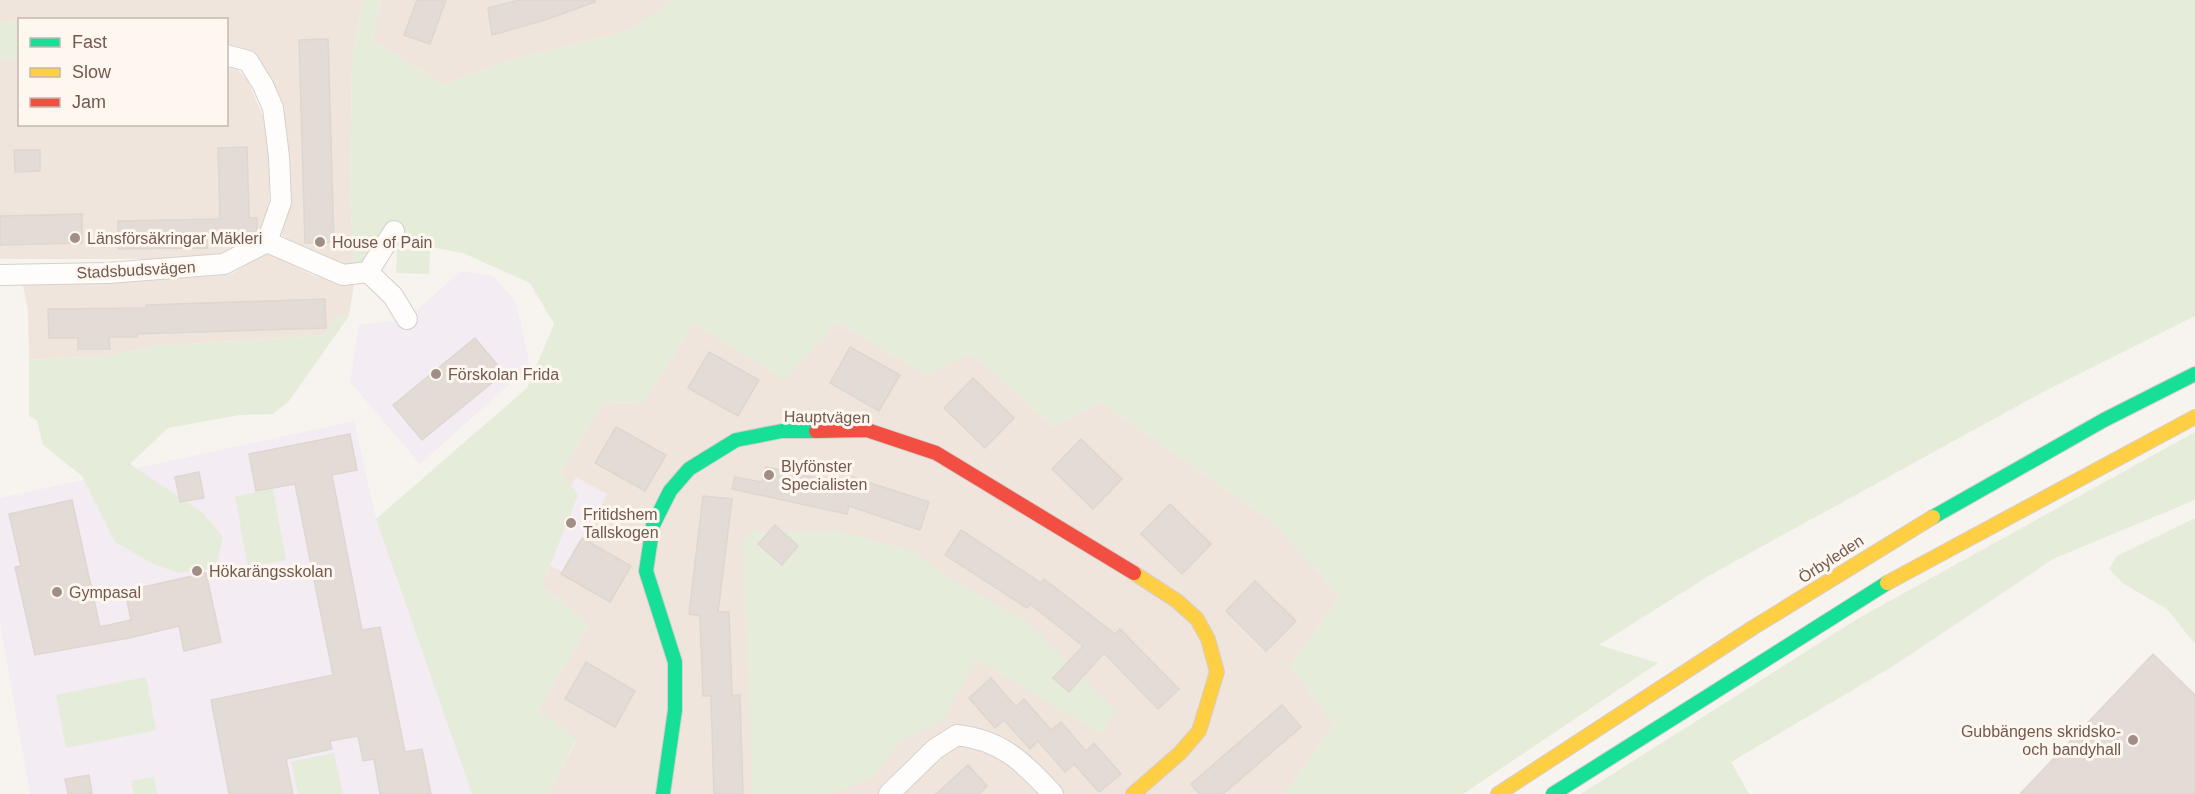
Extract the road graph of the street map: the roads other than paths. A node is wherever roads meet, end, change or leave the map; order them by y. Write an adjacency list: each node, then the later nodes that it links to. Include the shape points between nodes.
1 (228, 56): 3 (street, via 248,61 273,108 281,201)
2 (394, 231): 4 (street)
3 (267, 242): 4 (street, via 343,275); 5 (street, Stadsbudsvägen, via 217,265)
4 (368, 272): 6 (street, via 393,296)
5 (0, 275)
6 (407, 319)
7 (2195, 374): 13 (main road, Örbyleden, via 2107,417 1872,552)
8 (2195, 417): 14 (main road, via 1883,585)
9 (663, 794): 12 (main road, Hauptvägen, via 675,710 675,662 646,571 653,525 670,491 689,469 736,440 782,431 867,430 946,459 1140,576 1197,619 1208,639 1217,672 1199,731)
10 (889, 794): 11 (street, via 935,749 957,735 982,738 1020,759)
11 (1053, 794)
12 (1133, 794)
13 (1498, 794)
14 (1553, 794)

